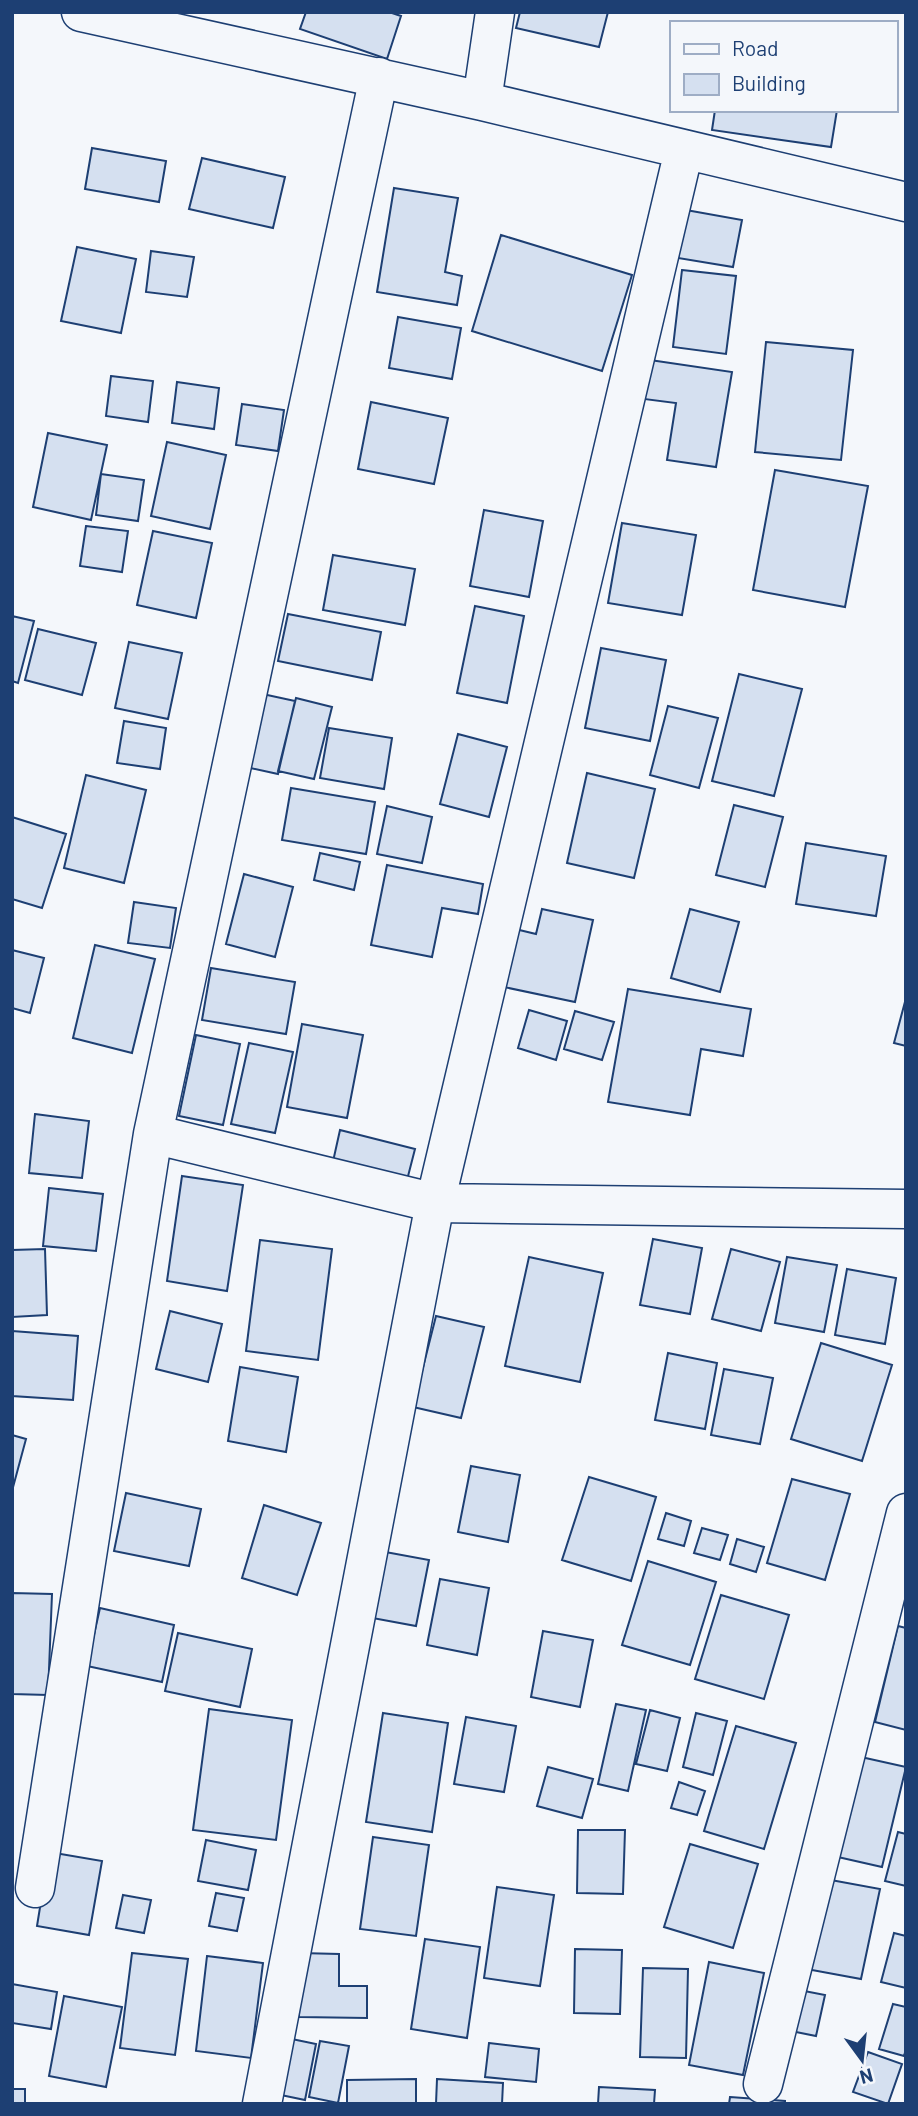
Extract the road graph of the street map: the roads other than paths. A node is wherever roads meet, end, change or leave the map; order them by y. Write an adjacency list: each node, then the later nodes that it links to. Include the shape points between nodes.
1 (81, 12): 3 (street)
2 (495, 12): 4 (street)
3 (379, 77): 4 (street); 7 (street)
4 (482, 101): 5 (street)
5 (684, 150): 6 (street); 8 (street)
6 (906, 202)
7 (153, 1134): 8 (street); 11 (street)
8 (435, 1203): 9 (street); 13 (street)
9 (906, 1209)
10 (906, 1513): 12 (street)
11 (35, 1888)
12 (764, 2084)
13 (262, 2104)

